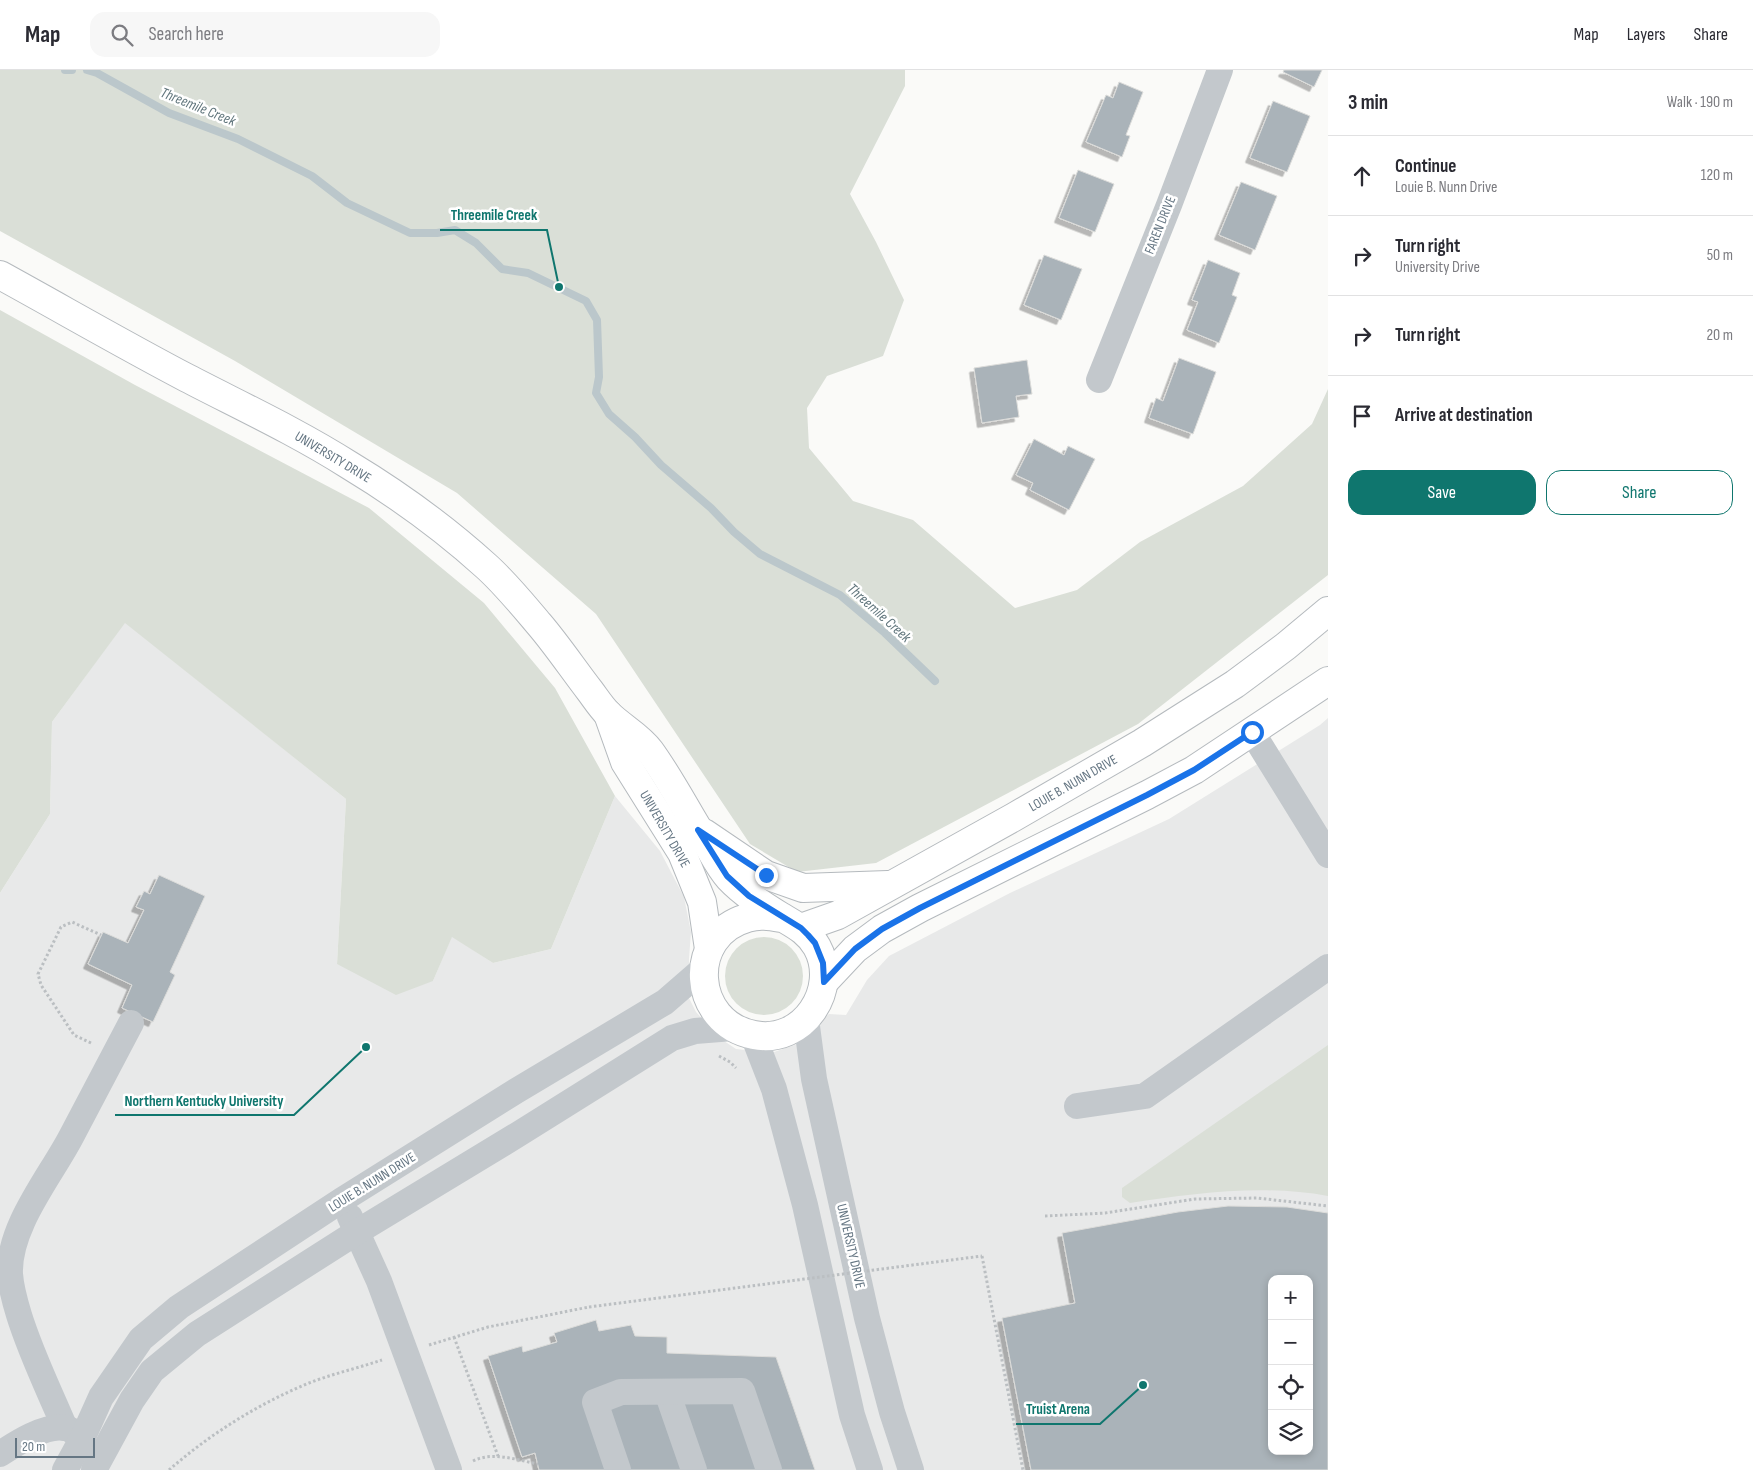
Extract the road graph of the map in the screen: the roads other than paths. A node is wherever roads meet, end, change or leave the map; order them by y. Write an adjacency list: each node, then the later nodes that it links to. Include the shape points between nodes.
1 (1220, 70): 3 (street, FAREN DRIVE)
2 (0, 275): 6 (main road, UNIVERSITY DRIVE, via 187,378 257,412 349,464 420,512 488,567 540,624)
3 (1099, 380)
4 (1328, 611): 10 (main road, LOUIE B. NUNN DRIVE, via 1235,684 1142,743)
5 (1328, 681): 7 (main road)
6 (607, 713): 8 (main road, UNIVERSITY DRIVE, via 648,748); 12 (main road, UNIVERSITY DRIVE, via 625,762 682,854 702,902)
7 (1252, 732): 9 (street); 14 (main road, via 1155,791 882,929 855,949)
8 (698, 830): 10 (main road, via 766,875 803,888); 11 (main road, UNIVERSITY DRIVE, via 727,876 749,896)
9 (1328, 856)
10 (891, 885): 11 (main road, LOUIE B. NUNN DRIVE, via 838,915)
11 (792, 923): 12 (main road, via 761,915 739,920 722,932); 14 (main road, UNIVERSITY DRIVE, via 815,943 823,963)
12 (706, 959): 17 (main road, UNIVERSITY DRIVE, via 705,990 710,1003 717,1014); 19 (street, LOUIE B. NUNN DRIVE, via 665,1002 516,1090)
13 (1328, 967): 18 (street, via 1145,1096)
14 (824, 982): 15 (main road, UNIVERSITY DRIVE, via 818,1002)
15 (806, 1019): 17 (main road, UNIVERSITY DRIVE, via 788,1031 774,1035); 30 (street, UNIVERSITY DRIVE, via 814,1079 867,1318)
16 (131, 1023): 22 (street, via 71,1138 34,1198 12,1253 10,1274 26,1338)
17 (743, 1032): 20 (street, LOUIE B. NUNN DRIVE, via 695,1030 672,1038); 29 (street, UNIVERSITY DRIVE, via 774,1090 852,1415)
18 (1077, 1106)
19 (342, 1200): 20 (street); 22 (street, LOUIE B. NUNN DRIVE, via 179,1307 141,1338 101,1397)
20 (357, 1232): 22 (street, LOUIE B. NUNN DRIVE, via 197,1334 152,1371 132,1400); 24 (street)
21 (668, 1392): 26 (street, via 621,1392 595,1402); 27 (street); 28 (street, via 742,1391)
22 (87, 1446): 23 (street, via 46,1430); 25 (street, LOUIE B. NUNN DRIVE)
23 (0, 1454)
24 (458, 1467)
25 (65, 1470)
26 (618, 1470)
27 (694, 1470)
28 (769, 1470)
29 (870, 1470)
30 (911, 1470)

